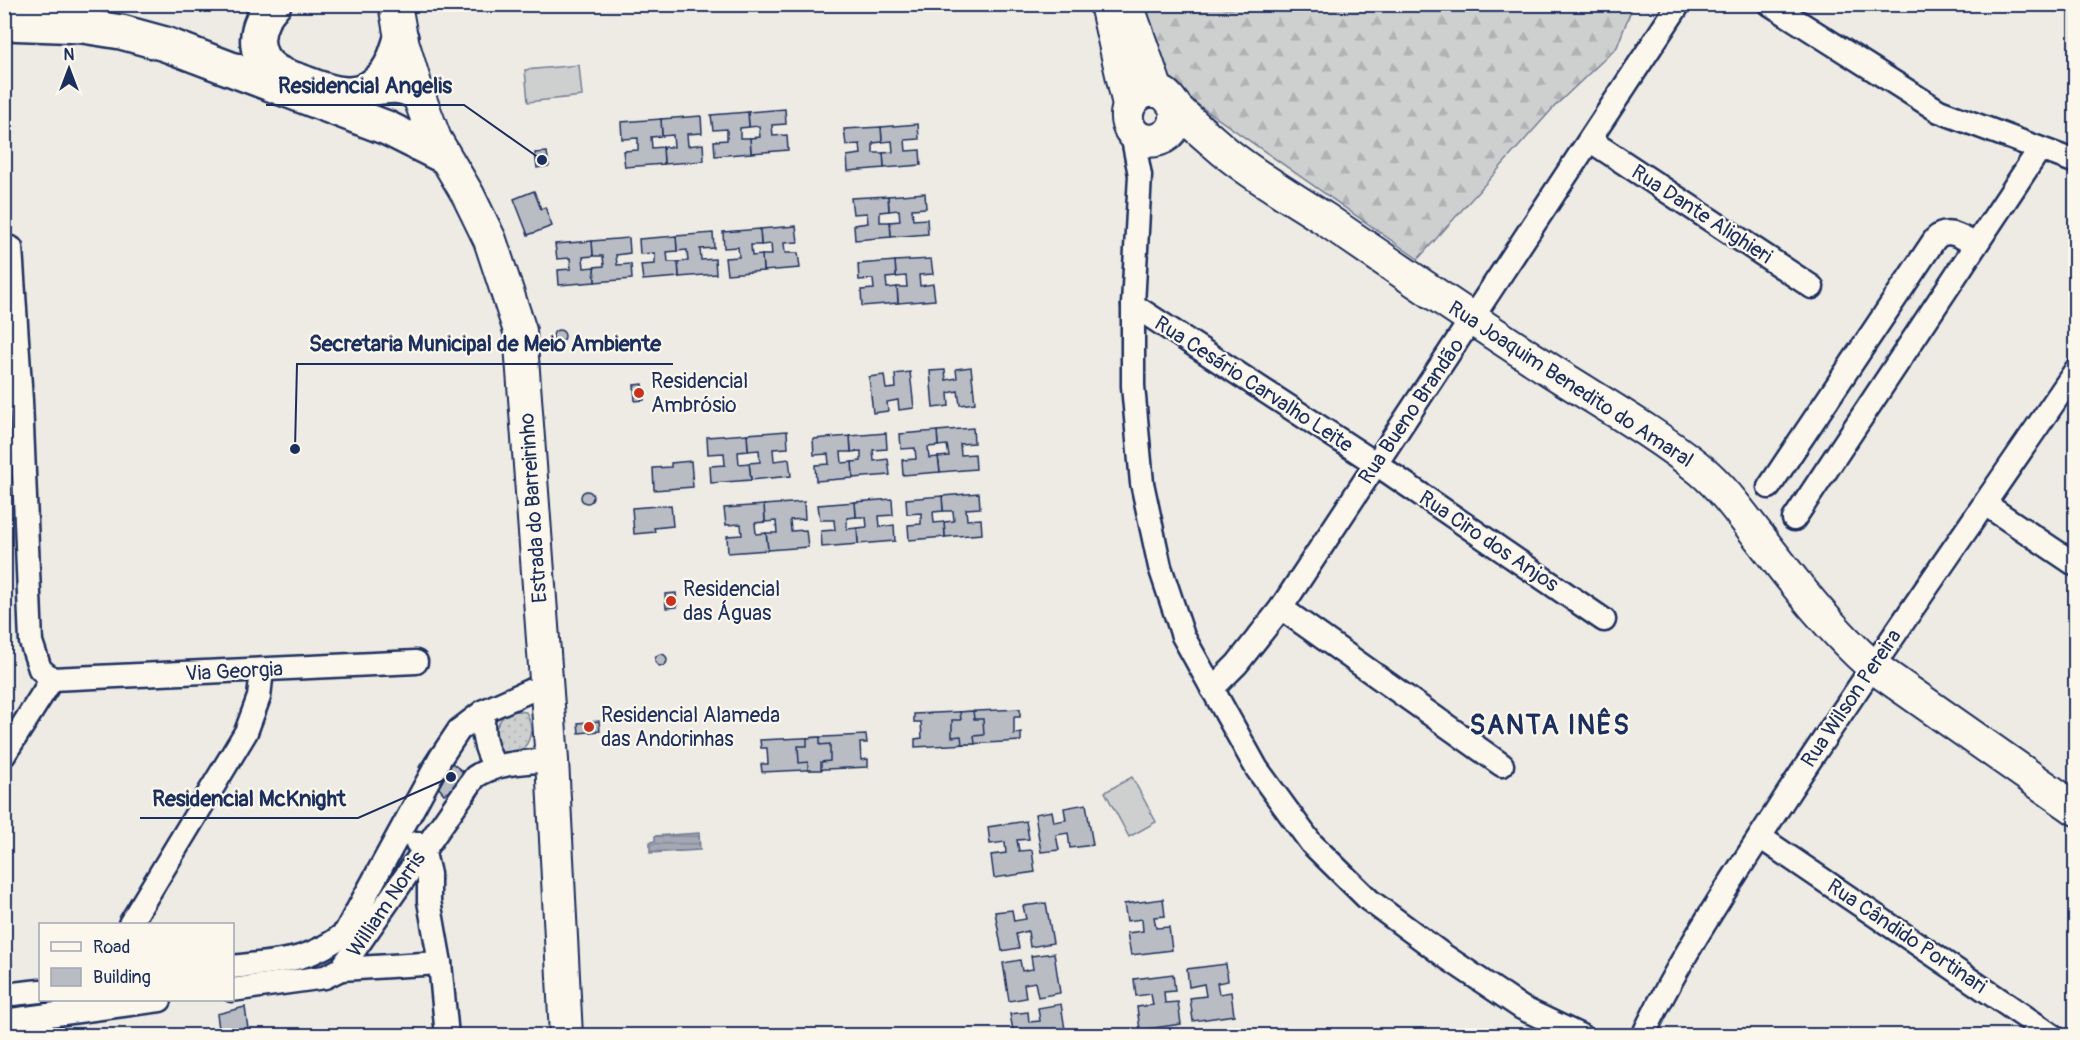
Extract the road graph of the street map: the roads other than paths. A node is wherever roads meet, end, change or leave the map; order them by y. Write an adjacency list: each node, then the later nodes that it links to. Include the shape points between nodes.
1 (55, 4): 8 (highway)
2 (274, 4): 11 (highway, via 260,24 257,38 267,64 276,72 330,93)
3 (395, 4): 10 (street, Estrada do Barreirinho)
4 (1106, 4): 13 (street)
5 (1127, 4): 14 (street)
6 (1679, 4): 16 (street, Rua Bueno Brandão)
7 (1770, 4): 17 (street, via 1939,111)
8 (4, 9)
9 (4, 23): 15 (highway, via 83,26 165,44)
10 (401, 38): 11 (highway, via 393,64); 12 (street, Estrada do Barreirinho)
11 (369, 89): 12 (highway, via 396,85 408,88)
12 (420, 100): 15 (highway, via 411,121); 18 (street, Estrada do Barreirinho)
13 (1130, 117): 14 (street, Rua Joaquim Benedito do Amaral, via 1144,139); 14 (street, via 1141,93); 20 (street)
14 (1165, 118): 20 (street); 25 (street, Rua Joaquim Benedito do Amaral, via 1225,152)
15 (387, 128): 18 (highway)
16 (1591, 141): 23 (street, Rua Dante Alighieri); 25 (street, Rua Bueno Brandão)
17 (2039, 150): 19 (street); 21 (street)
18 (443, 156): 42 (street, Estrada do Barreirinho, via 490,240 520,331)
19 (2076, 162)
20 (1140, 175): 24 (street)
21 (1975, 244): 31 (street, via 1947,232 1940,233); 34 (street)
22 (11, 248): 26 (street)
23 (1812, 287)
24 (1132, 305): 30 (street, Rua Cesário Carvalho Leite); 43 (street, via 1133,386 1142,483 1160,567 1183,636)
25 (1472, 320): 30 (street, Rua Bueno Brandão); 39 (street, Rua Joaquim Benedito do Amaral, via 1702,471 1731,501 1844,642)
26 (11, 344): 28 (street)
27 (2076, 370): 33 (street, Rua Wilson Pereira)
28 (13, 396): 29 (street)
29 (13, 433): 32 (street)
30 (1375, 463): 36 (street, Rua Bueno Brandão); 37 (street, Rua Ciro dos Anjos)
31 (1769, 487)
32 (15, 501): 41 (street, via 31,642 40,669)
33 (1985, 504): 35 (street); 39 (street, Rua Wilson Pereira)
34 (1794, 519)
35 (2076, 565)
36 (1281, 608): 43 (street, Rua Bueno Brandão); 47 (street)
37 (1604, 620)
38 (416, 662): 40 (street, Via Georgia)
39 (1872, 666): 49 (street, Rua Joaquim Benedito do Amaral); 51 (street, Rua Wilson Pereira)
40 (262, 669): 41 (street, Via Georgia); 56 (street, via 260,697 246,732)
41 (52, 679): 45 (street)
42 (546, 687): 44 (street, William Norris); 46 (street, Estrada do Barreirinho)
43 (1212, 689): 67 (street, via 1257,770 1311,843 1369,900 1522,1008)
44 (484, 711): 48 (street, via 483,738); 50 (street, William Norris, via 459,730)
45 (4, 755)
46 (552, 760): 48 (street); 66 (street, Estrada do Barreirinho)
47 (1502, 765)
48 (496, 767): 52 (street, William Norris, via 475,777)
49 (2076, 809)
50 (402, 829): 52 (street); 53 (street, William Norris)
51 (1760, 837): 68 (street, Rua Wilson Pereira, via 1668,982); 69 (street, Rua Cândido Portinari)
52 (423, 849): 54 (street, William Norris); 55 (street, via 429,874)
53 (382, 865): 54 (street); 58 (street, William Norris, via 345,933 324,950 297,959)
54 (404, 879): 55 (street); 59 (street, William Norris)
55 (429, 901): 57 (street)
56 (131, 923)
57 (440, 963): 59 (street); 65 (street)
58 (234, 967)
59 (341, 969): 60 (street, William Norris, via 325,977)
60 (234, 990)
61 (39, 991): 62 (street)
62 (4, 995)
63 (128, 1002): 64 (street)
64 (4, 1021)
65 (447, 1035)
66 (566, 1035)
67 (1581, 1035)
68 (1643, 1035)
69 (2053, 1035)

